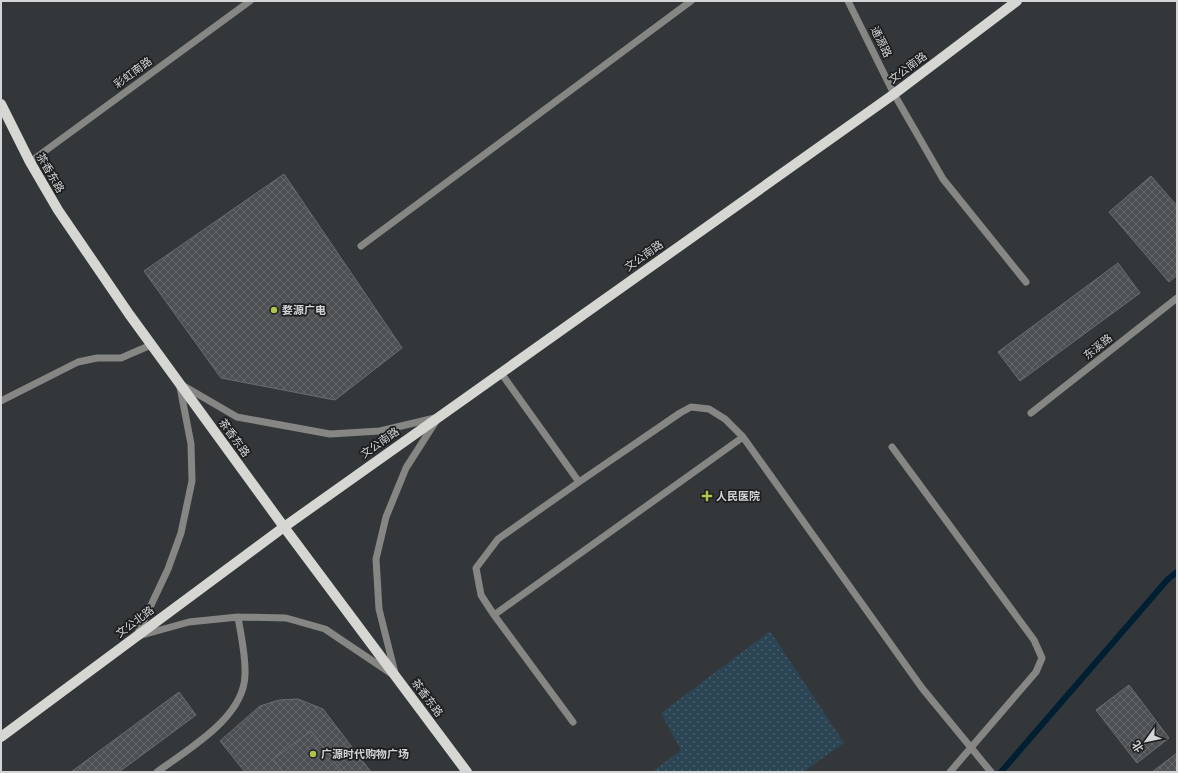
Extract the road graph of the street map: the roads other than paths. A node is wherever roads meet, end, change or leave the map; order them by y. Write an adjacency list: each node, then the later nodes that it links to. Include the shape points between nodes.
1 (250, 1): 7 (street, 彩虹南路)
2 (691, 1): 8 (street)
3 (848, 1): 5 (street, 通源路)
4 (1016, 1): 5 (main road, 文公南路)
5 (894, 94): 9 (street, 通源路, via 943,179); 12 (main road, 文公南路)
6 (2, 111): 7 (main road, 茶香东路)
7 (30, 162): 11 (main road, 茶香东路, via 58,210)
8 (361, 246)
9 (1026, 282)
10 (1177, 298): 15 (street, 东溪路)
11 (151, 345): 13 (main road, 茶香东路); 14 (street, via 121,358 97,358 78,362)
12 (501, 372): 16 (main road, 文公南路); 19 (street)
13 (180, 384): 16 (street, via 237,417 330,434 380,431); 20 (main road, 茶香东路); 23 (street, via 191,444 192,481 182,533)
14 (1, 402)
15 (1031, 413)
16 (439, 417): 20 (main road, 文公南路); 24 (street, via 406,468 386,517 376,559 379,609)
17 (743, 437): 19 (street, via 725,419 708,409 691,407); 21 (street); 27 (street, via 922,688)
18 (892, 447): 27 (street, via 1034,640 1042,658 1036,672)
19 (579, 482): 21 (street, via 498,539 476,568 481,595)
20 (284, 527): 23 (main road, 文公北路); 24 (main road, 茶香东路)
21 (494, 615): 25 (street)
22 (238, 617): 23 (street, via 189,622); 24 (street, via 286,618 325,629); 29 (street, via 246,676 235,707 226,719)
23 (136, 637): 26 (main road, 文公北路)
24 (396, 677): 30 (main road, 茶香东路)
25 (573, 722)
26 (1, 737)
27 (971, 747): 28 (street); 31 (street)
28 (989, 769)
29 (157, 772)
30 (467, 772)
31 (950, 772)

